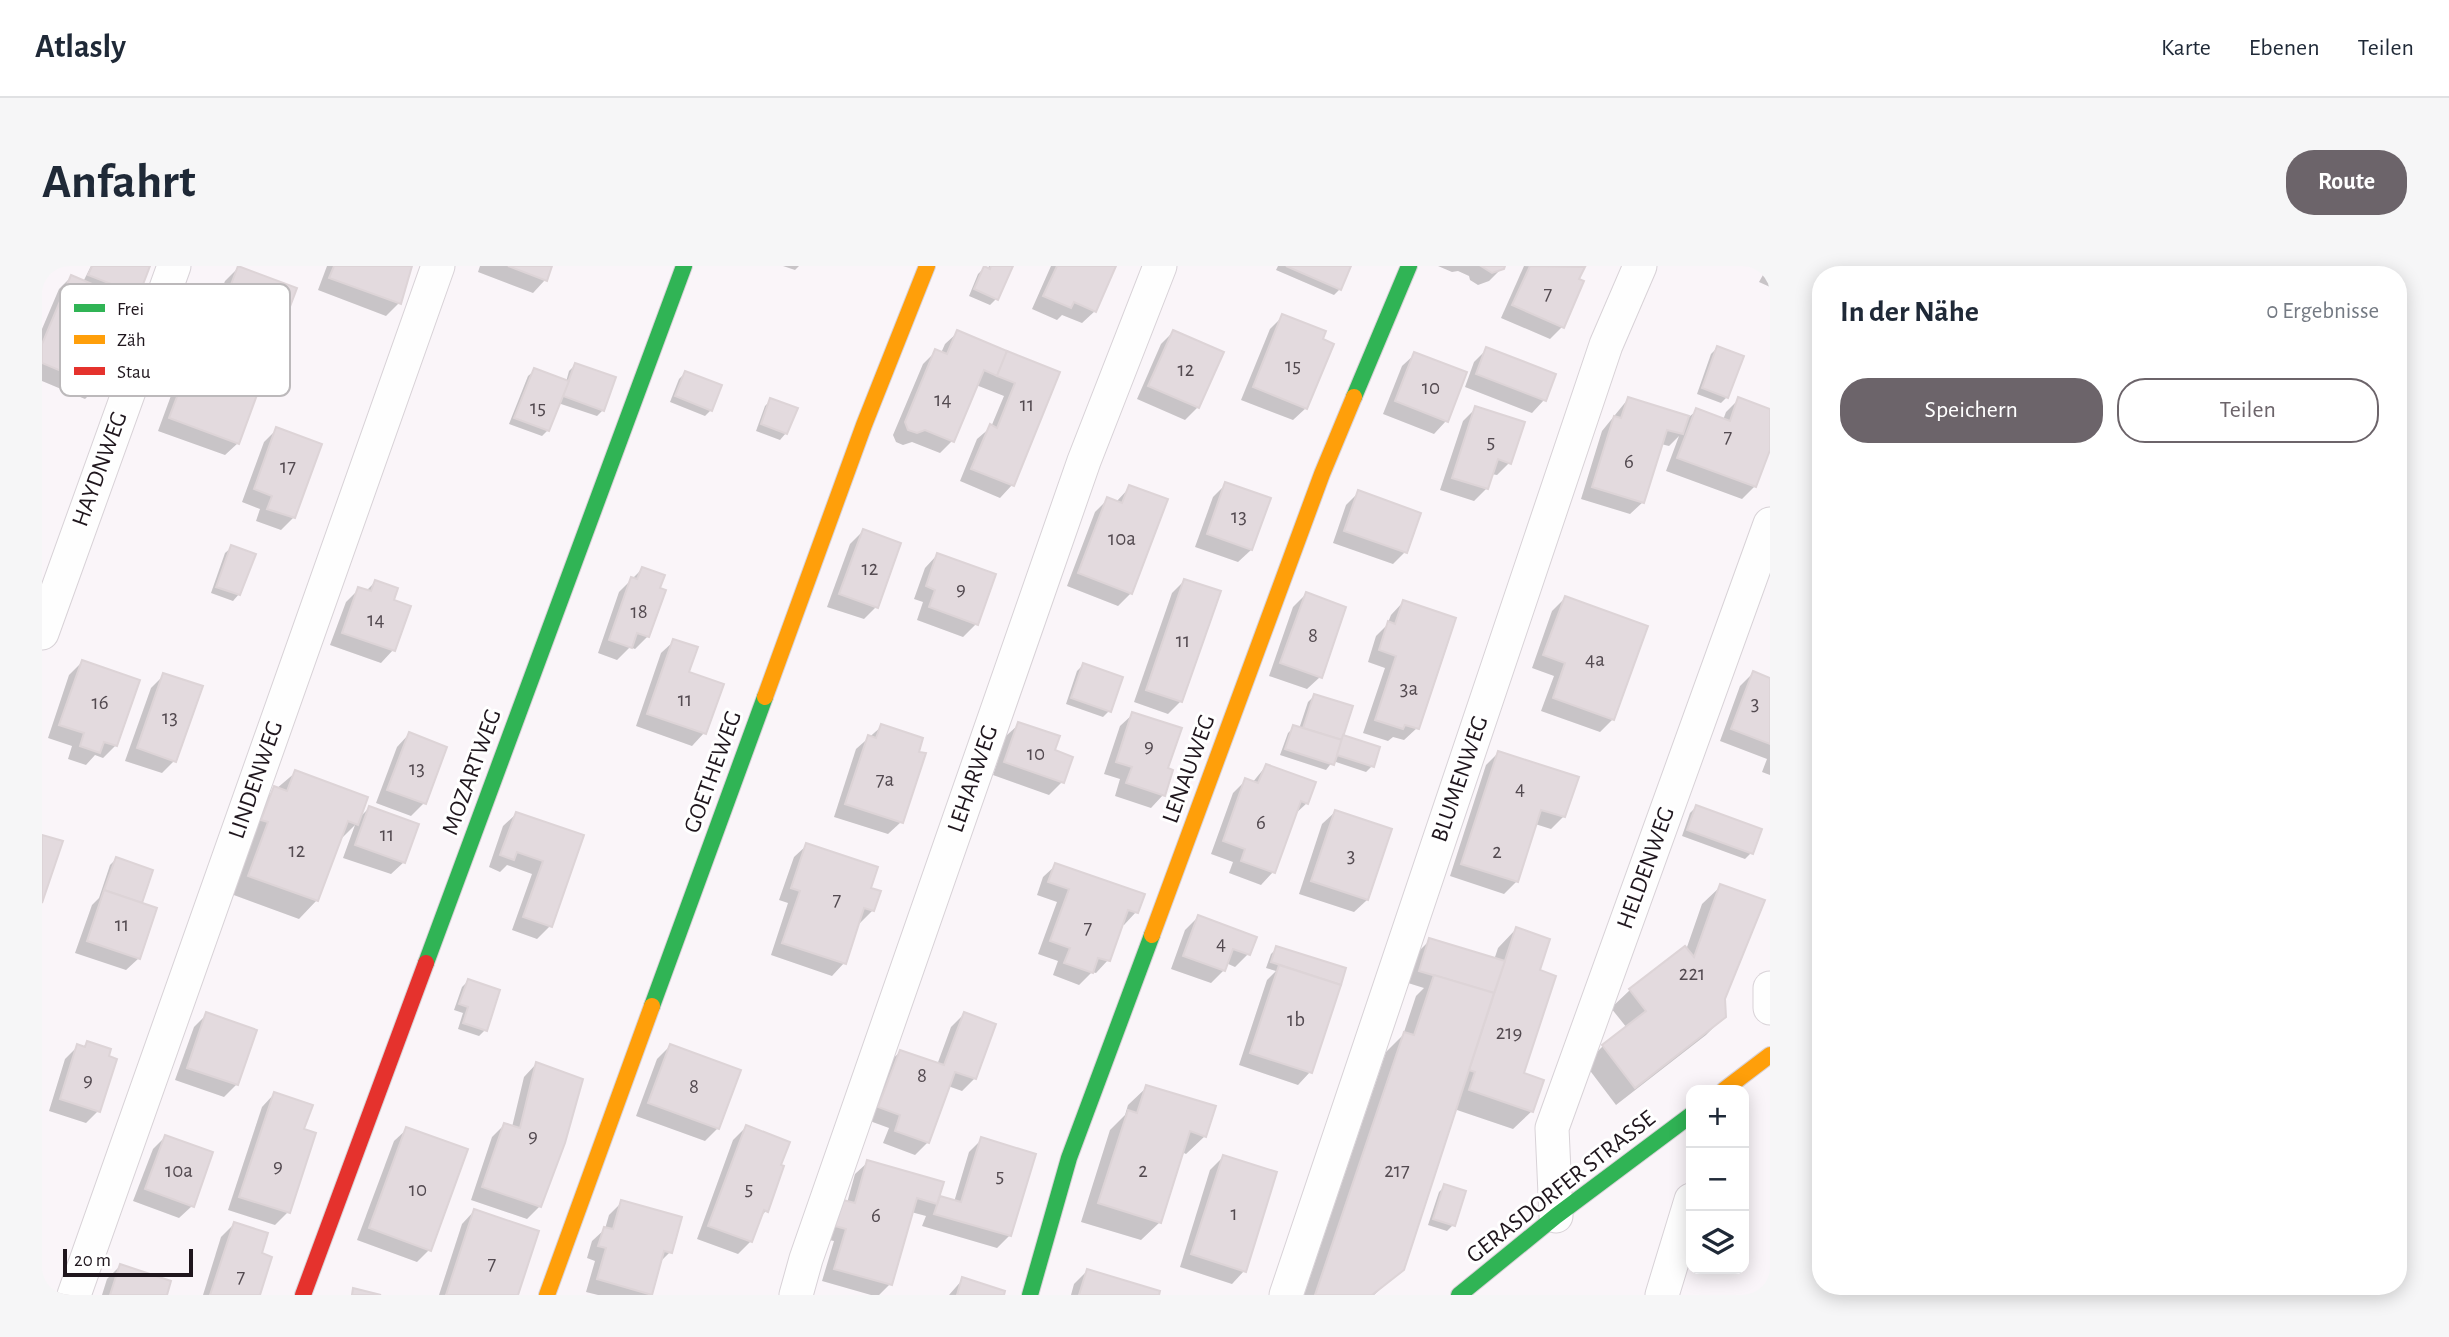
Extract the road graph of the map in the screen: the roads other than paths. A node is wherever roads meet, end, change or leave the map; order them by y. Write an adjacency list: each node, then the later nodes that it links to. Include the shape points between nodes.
1 (174, 266): 8 (street, HAYDNWEG)
2 (438, 266): 19 (street, LINDENWEG)
3 (684, 266): 20 (street, MOZARTWEG)
4 (928, 266): 21 (street, GOETHEWEG, via 864,425)
5 (1160, 266): 22 (street, LEHARWEG, via 1084,461)
6 (1409, 266): 23 (street, LENAUWEG, via 1322,474 1069,1158)
7 (1640, 266): 24 (street, BLUMENWEG, via 1606,345)
8 (168, 284)
9 (127, 396): 11 (street, HAYDNWEG)
10 (1770, 524): 18 (street, HELDENWEG, via 1552,1128)
11 (42, 633)
12 (1770, 988): 13 (street)
13 (1770, 1008)
14 (1770, 1055): 15 (street)
15 (1731, 1085)
16 (1686, 1119): 18 (street, GERASDORFER STRASSE)
17 (1688, 1211): 26 (street)
18 (1556, 1216): 25 (street, GERASDORFER STRASSE)
19 (74, 1295)
20 (303, 1295)
21 (547, 1295)
22 (796, 1295)
23 (1030, 1295)
24 (1286, 1295)
25 (1459, 1295)
26 (1662, 1295)

